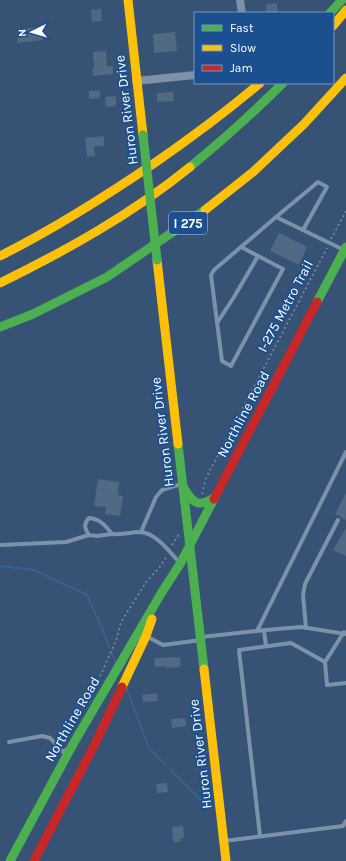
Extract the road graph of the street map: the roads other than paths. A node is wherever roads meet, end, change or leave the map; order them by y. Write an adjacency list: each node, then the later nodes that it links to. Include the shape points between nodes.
1 (128, 0): 10 (main road, Huron River Drive)
2 (240, 0): 5 (street)
3 (342, 0): 6 (main road)
4 (346, 10): 7 (main road)
5 (242, 12)
6 (331, 12)
7 (334, 25)
8 (194, 75): 10 (street)
9 (346, 78): 23 (main road, I 275, via 304,124 267,159 231,191 196,217 106,277 33,314)
10 (136, 81): 25 (main road, Huron River Drive, bridge)
11 (259, 84): 13 (main road, via 200,131)
12 (282, 84): 21 (main road, via 225,139 171,183 76,244)
13 (97, 201): 16 (main road, via 80,206); 19 (main road)
14 (276, 217): 15 (lane); 15 (lane, via 318,182 327,187); 17 (lane)
15 (303, 230): 18 (lane)
16 (0, 247)
17 (241, 247): 20 (lane); 22 (lane, via 211,275)
18 (345, 248): 26 (main road, Northline Road)
19 (0, 256)
20 (258, 256): 22 (lane); 22 (lane, via 283,269 231,366 222,362)
21 (0, 283)
22 (217, 323)
23 (0, 327)
24 (346, 452): 37 (lane)
25 (182, 484): 26 (main road, via 191,500 196,503 207,503); 28 (lane, via 162,490 156,497); 32 (main road, Huron River Drive)
26 (215, 497): 32 (main road, Northline Road)
27 (338, 520): 35 (lane, via 305,584 303,595)
28 (141, 532): 29 (lane); 33 (lane, via 153,537)
29 (112, 534): 30 (lane); 30 (lane, via 102,522 89,518 85,526)
30 (89, 535): 31 (lane, via 66,542)
31 (0, 545)
32 (190, 546): 33 (main road, Northline Road); 40 (main road, Huron River Drive)
33 (180, 564): 34 (main road, Northline Road)
34 (162, 592): 39 (main road, Northline Road); 45 (main road, Northline Road)
35 (306, 628): 36 (lane); 38 (lane)
36 (264, 630): 37 (lane); 41 (lane)
37 (257, 631): 40 (lane)
38 (345, 633): 42 (lane)
39 (146, 636): 40 (lane, via 163,645); 50 (main road, Northline Road, via 96,742)
40 (200, 639): 48 (main road, Huron River Drive)
41 (266, 646): 42 (lane, via 291,643); 47 (lane, via 239,650)
42 (325, 662): 43 (lane, via 327,685)
43 (346, 683)
44 (9, 742): 45 (lane, via 42,736 50,738 63,752)
45 (72, 746): 49 (main road, Northline Road)
46 (346, 821): 47 (lane, via 343,826)
47 (260, 836): 48 (lane)
48 (224, 841): 51 (main road, Huron River Drive)
49 (10, 861)
50 (34, 861)
51 (226, 861)

